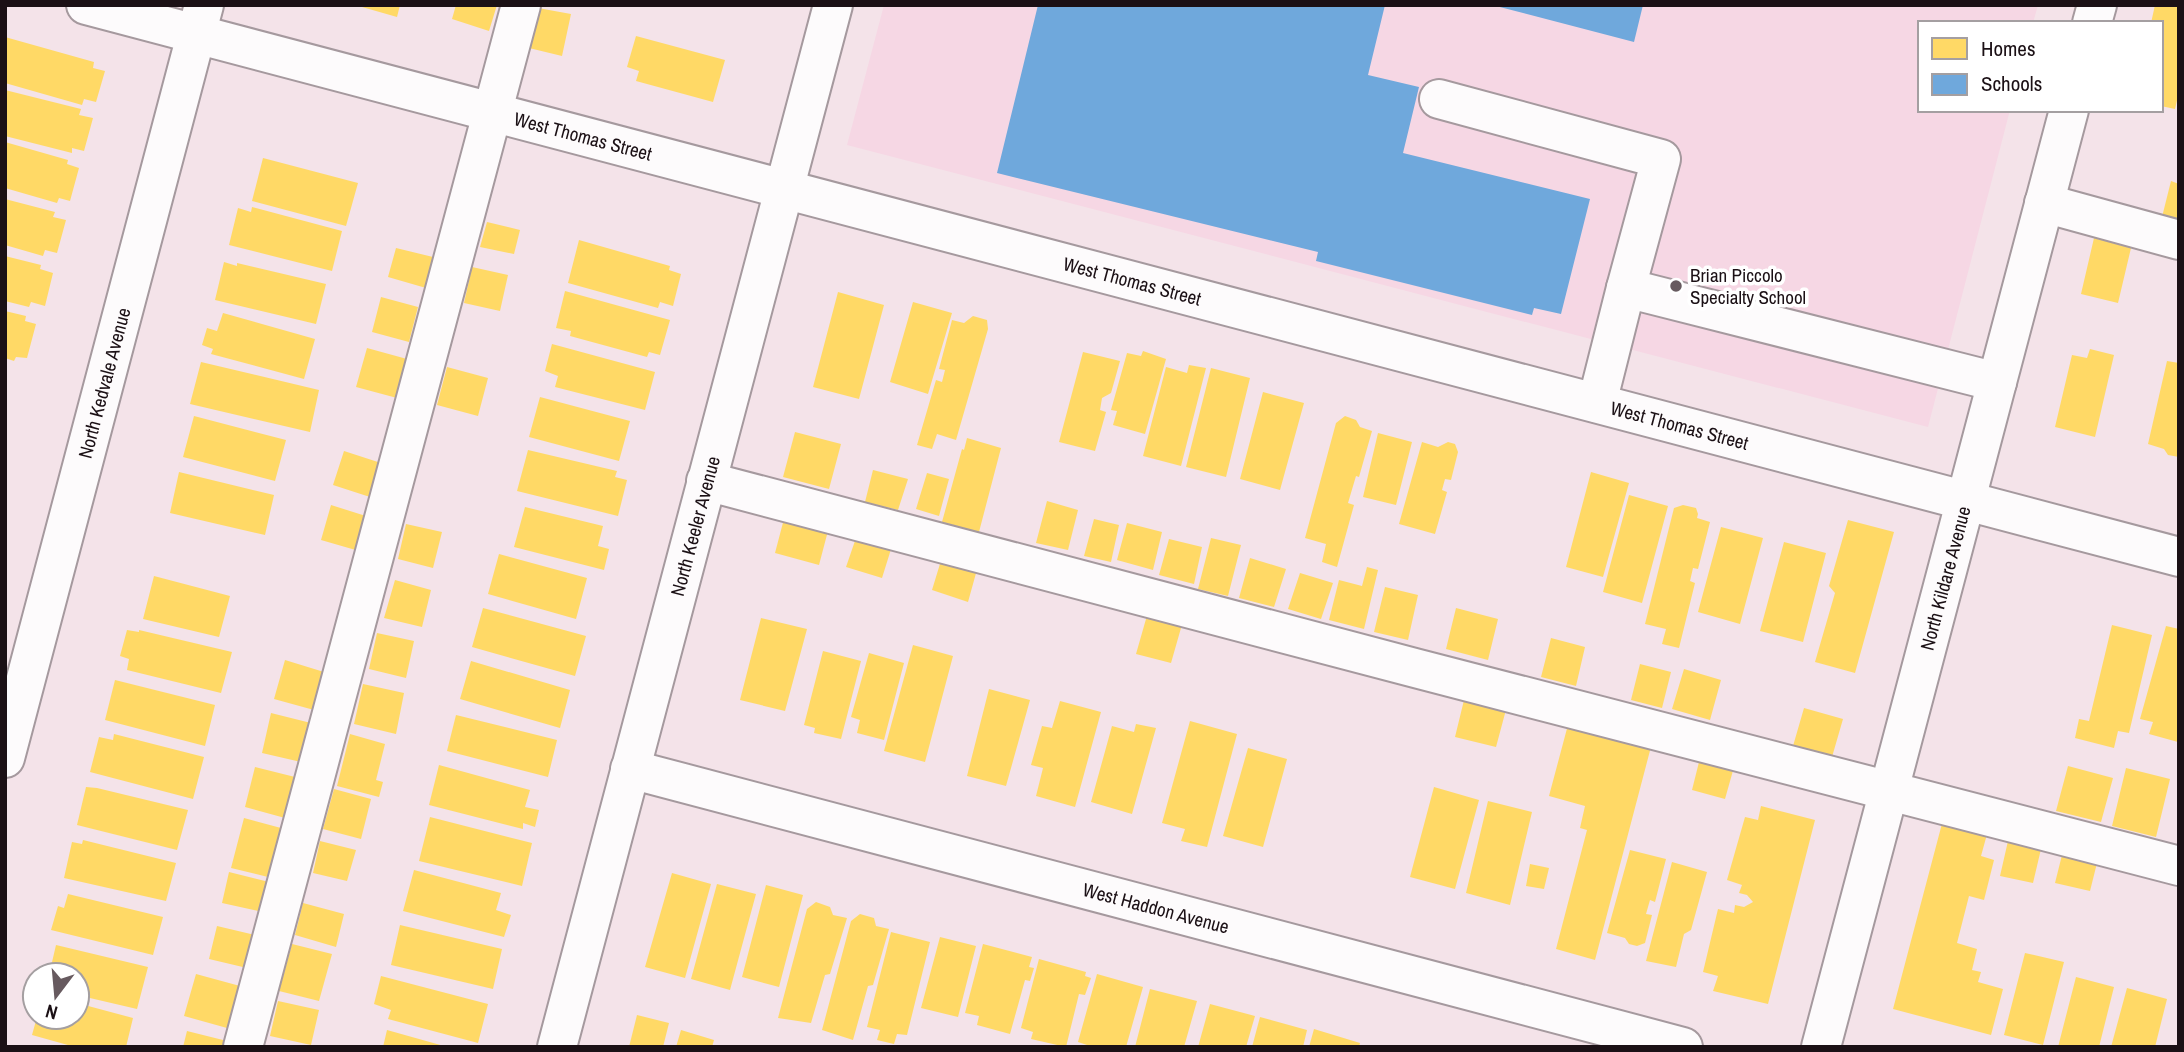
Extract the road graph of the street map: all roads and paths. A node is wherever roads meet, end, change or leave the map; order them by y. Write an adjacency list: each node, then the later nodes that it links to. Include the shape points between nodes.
1 (86, 5): 4 (street, West Thomas Street)
2 (522, 5): 6 (street)
3 (832, 5): 8 (street, North Keeler Avenue)
4 (200, 20): 6 (street, West Thomas Street); 17 (street, North Kedvale Avenue)
5 (1439, 99): 11 (street, via 1661,159)
6 (493, 112): 8 (street, West Thomas Street); 21 (street)
7 (2068, 112): 9 (street, North Kildare Avenue)
8 (784, 189): 13 (street, West Thomas Street); 14 (street, North Keeler Avenue)
9 (2044, 204): 10 (street); 12 (street, North Kildare Avenue)
10 (2179, 240)
11 (1626, 288): 12 (street); 13 (street)
12 (1997, 382): 15 (street, North Kildare Avenue)
13 (1598, 404): 15 (street, West Thomas Street)
14 (706, 481): 18 (street, North Keeler Avenue); 19 (street)
15 (1966, 500): 16 (street, West Thomas Street); 19 (street, North Kildare Avenue)
16 (2179, 557)
17 (5, 758)
18 (630, 769): 22 (street, North Keeler Avenue); 23 (street, West Haddon Avenue)
19 (1889, 792): 20 (street); 24 (street, North Kildare Avenue)
20 (2179, 866)
21 (243, 1047)
22 (556, 1047)
23 (1683, 1047)
24 (1821, 1047)

